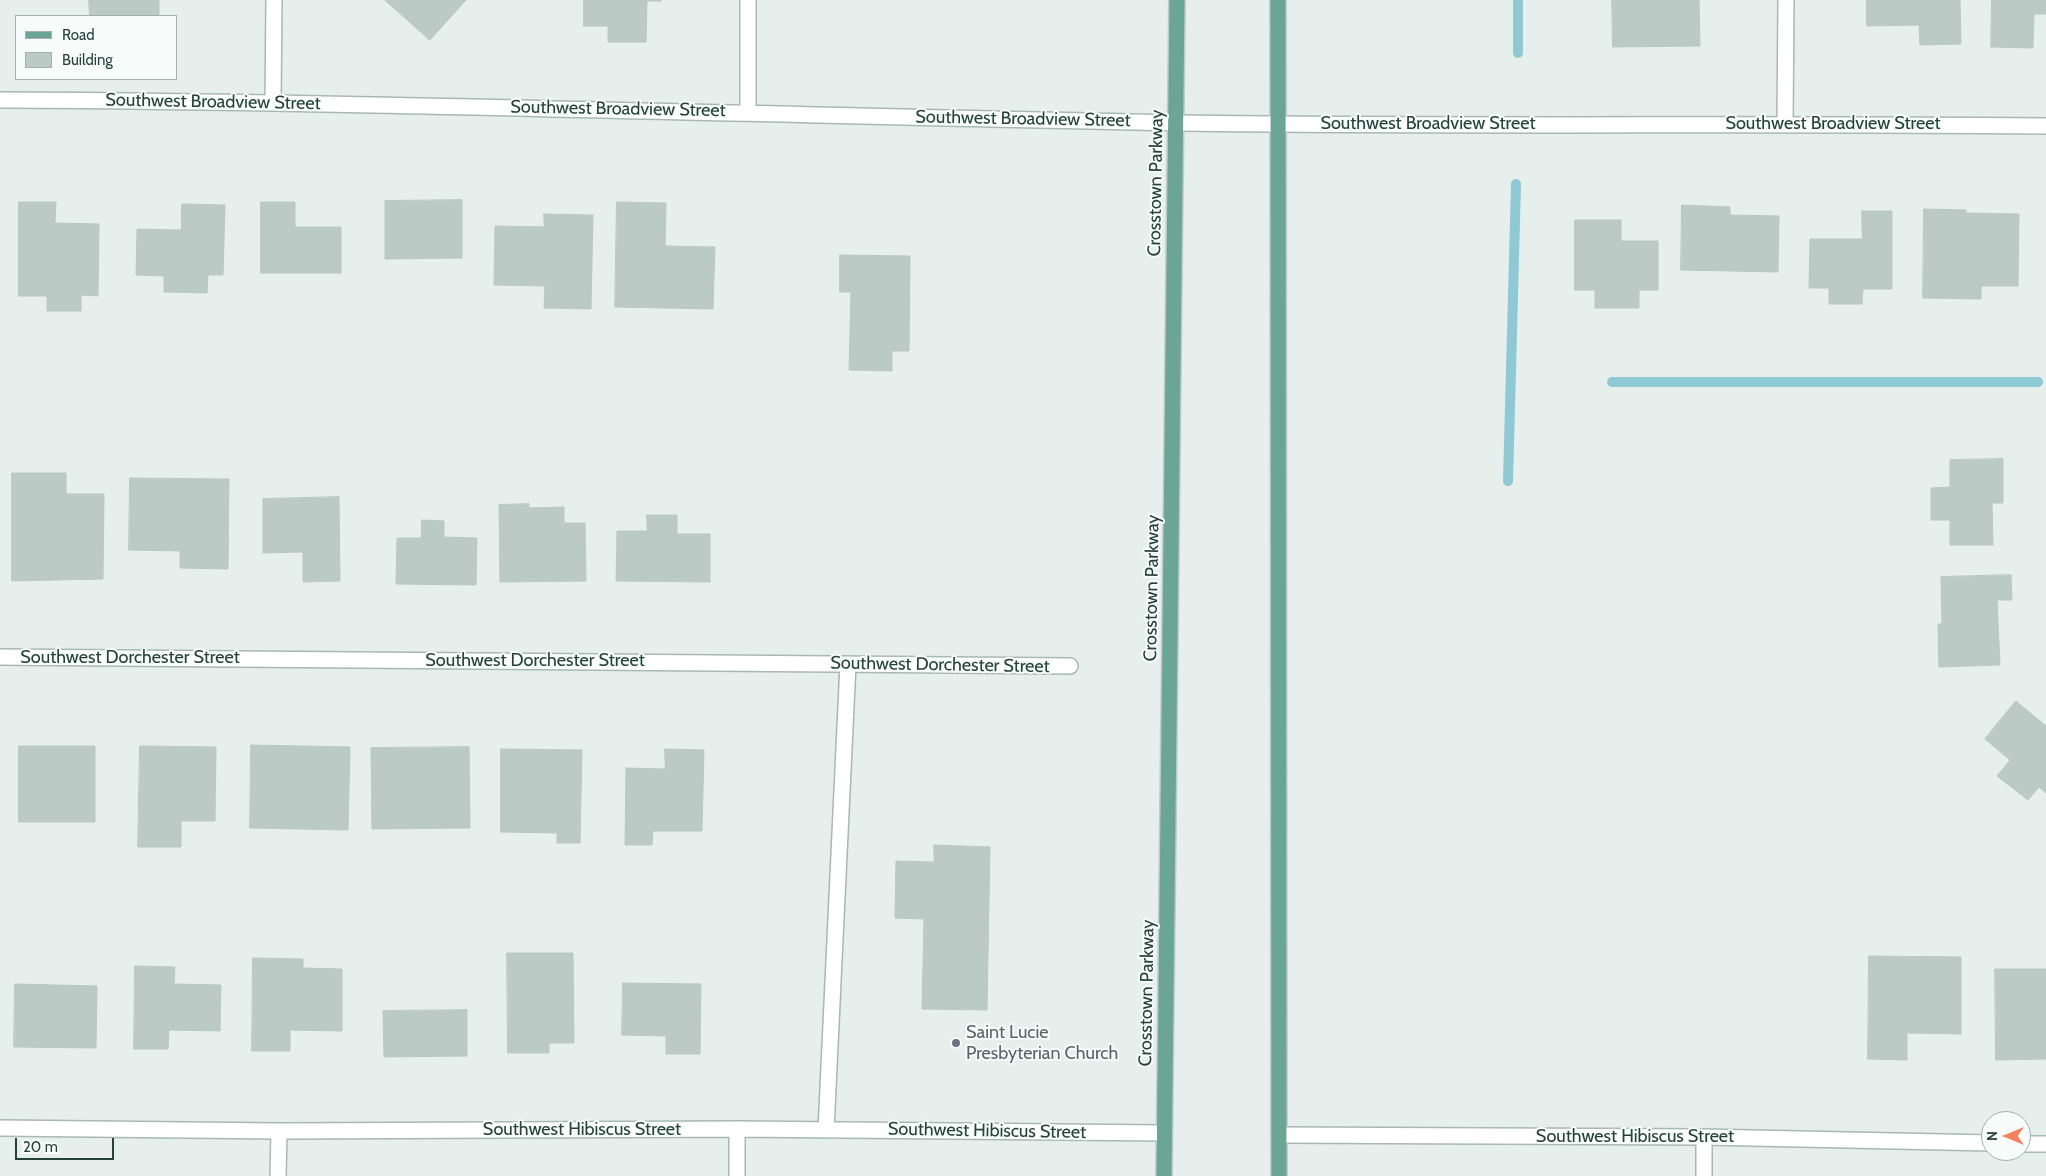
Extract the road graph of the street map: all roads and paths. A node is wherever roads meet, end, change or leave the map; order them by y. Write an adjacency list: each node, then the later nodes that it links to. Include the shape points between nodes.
1 (274, 0): 7 (street)
2 (748, 0): 8 (street)
3 (1177, 0): 9 (main road, Crosstown Parkway)
4 (1278, 0): 11 (main road)
5 (1786, 0): 10 (street)
6 (0, 100): 7 (street, Southwest Broadview Street)
7 (273, 102): 8 (street, Southwest Broadview Street)
8 (748, 112): 9 (street, Southwest Broadview Street)
9 (1176, 123): 11 (street, Southwest Broadview Street); 20 (main road, Crosstown Parkway)
10 (1785, 123): 11 (street, Southwest Broadview Street); 12 (street, Southwest Broadview Street)
11 (1277, 124): 21 (main road)
12 (2046, 126)
13 (0, 657): 14 (street, Southwest Dorchester Street)
14 (848, 664): 15 (street, Southwest Dorchester Street); 18 (street)
15 (1070, 666)
16 (0, 1128): 19 (street, Southwest Hibiscus Street)
17 (737, 1129): 18 (street, Southwest Hibiscus Street); 19 (street, Southwest Hibiscus Street); 27 (street)
18 (826, 1130): 20 (street, Southwest Hibiscus Street)
19 (279, 1131): 26 (street)
20 (1164, 1133): 28 (main road, Crosstown Parkway)
21 (1280, 1135): 22 (street, Southwest Hibiscus Street); 29 (main road)
22 (1704, 1137): 23 (street, Southwest Hibiscus Street); 30 (street)
23 (1981, 1143)
24 (2031, 1144): 25 (street)
25 (2046, 1144)
26 (278, 1176)
27 (737, 1176)
28 (1164, 1176)
29 (1279, 1176)
30 (1704, 1176)

